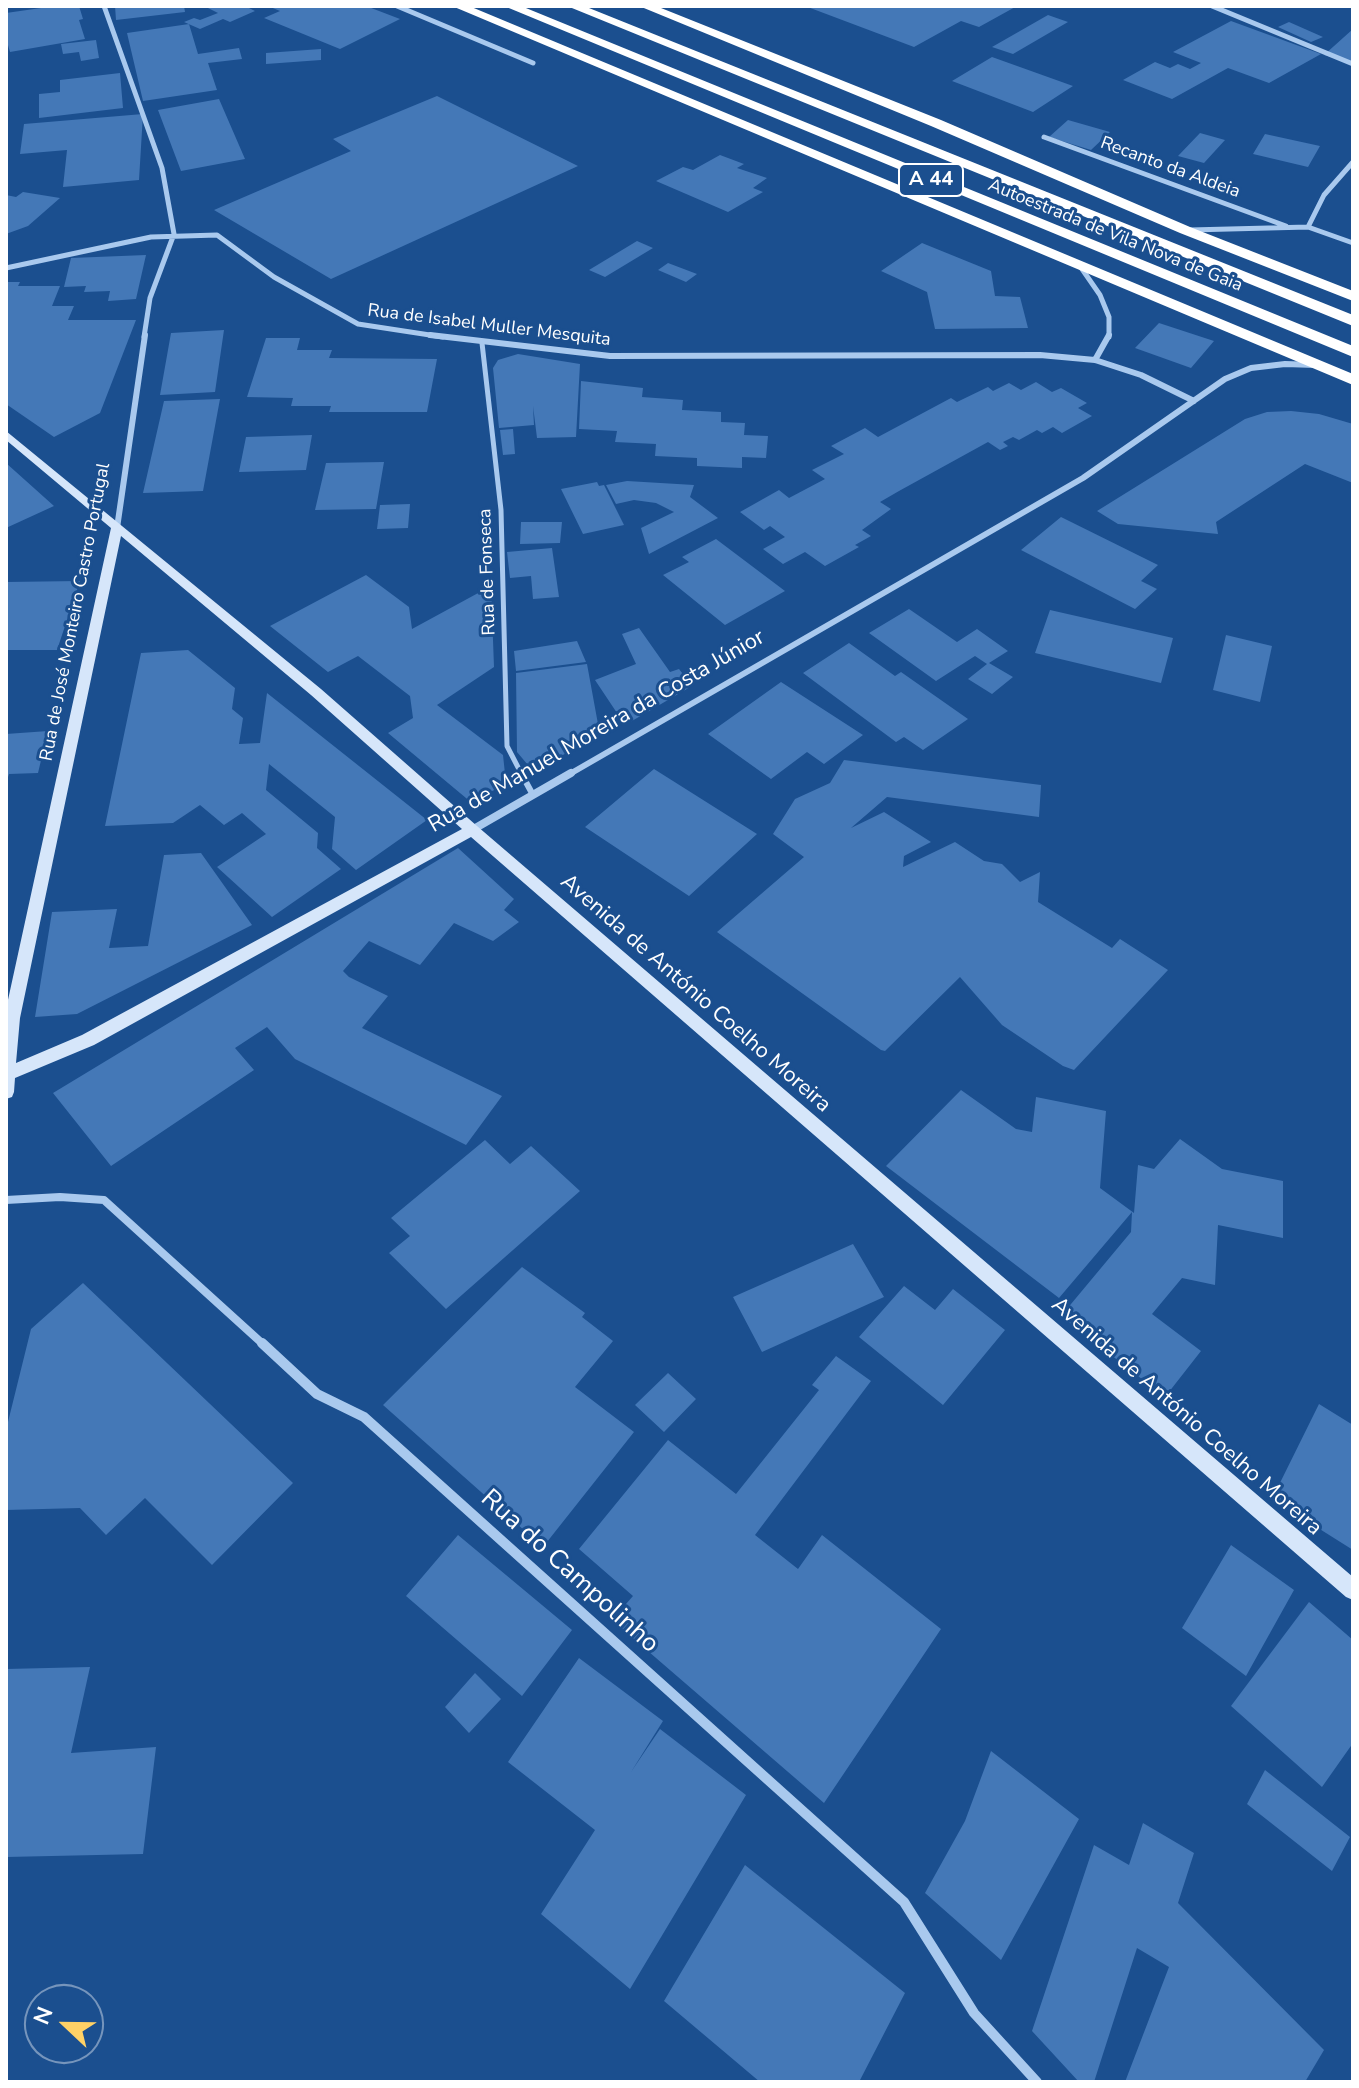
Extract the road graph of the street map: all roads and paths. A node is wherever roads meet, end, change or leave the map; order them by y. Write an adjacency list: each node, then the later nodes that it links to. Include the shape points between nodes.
1 (104, 6): 15 (street, via 162,168)
2 (397, 6): 8 (street)
3 (458, 6): 18 (highway)
4 (510, 6): 22 (highway, Autoestrada de Vila Nova de Gaia / A 44)
5 (573, 6): 20 (highway, Autoestrada de Vila Nova de Gaia / A 44)
6 (645, 6): 14 (highway)
7 (1212, 6): 9 (street)
8 (533, 63)
9 (1353, 64)
10 (1044, 137): 12 (street, Recanto da Aldeia)
11 (1353, 162): 13 (street, via 1324,195)
12 (1286, 226): 13 (street); 14 (street)
13 (1308, 227): 16 (street)
14 (1185, 230): 19 (highway)
15 (174, 234): 17 (street, Rua de Isabel Muller Mesquita); 21 (street, Rua de Isabel Muller Mesquita, via 217,235 274,277 358,324); 28 (street, Rua de José Monteiro Castro Portugal, via 150,298)
16 (1353, 243)
17 (6, 268)
18 (1082, 269): 23 (street, via 1109,317 1109,337); 24 (highway)
19 (1353, 296)
20 (1353, 321)
21 (482, 343): 23 (street, Rua de Isabel Muller Mesquita, via 610,356 1040,355); 29 (lane, Rua de Fonseca, via 501,510 507,746)
22 (1353, 352)
23 (1095, 360): 26 (street)
24 (1317, 365): 25 (highway); 26 (street, Rua de Manuel Moreira da Costa Júnior, via 1251,368)
25 (1353, 380)
26 (1194, 401): 29 (street, Rua de Manuel Moreira da Costa Júnior, via 1083,478)
27 (6, 434): 28 (main road, Avenida de António Coelho Moreira)
28 (117, 528): 30 (main road, Avenida de António Coelho Moreira, via 316,692); 31 (main road, Rua de José Monteiro Castro Portugal, via 12,1018)
29 (533, 795): 30 (street, Rua de Manuel Moreira da Costa Júnior)
30 (472, 830): 31 (main road, Rua de Manuel Moreira da Costa Júnior, via 88,1040); 34 (main road, Avenida de António Coelho Moreira)
31 (7, 1074): 32 (main road, Rua de José Monteiro Castro Portugal)
32 (6, 1092)
33 (6, 1200): 35 (street, Rua do Campolinho, via 104,1200 317,1394 364,1417 904,1902 974,2013)
34 (1353, 1590)
35 (1037, 2082)

